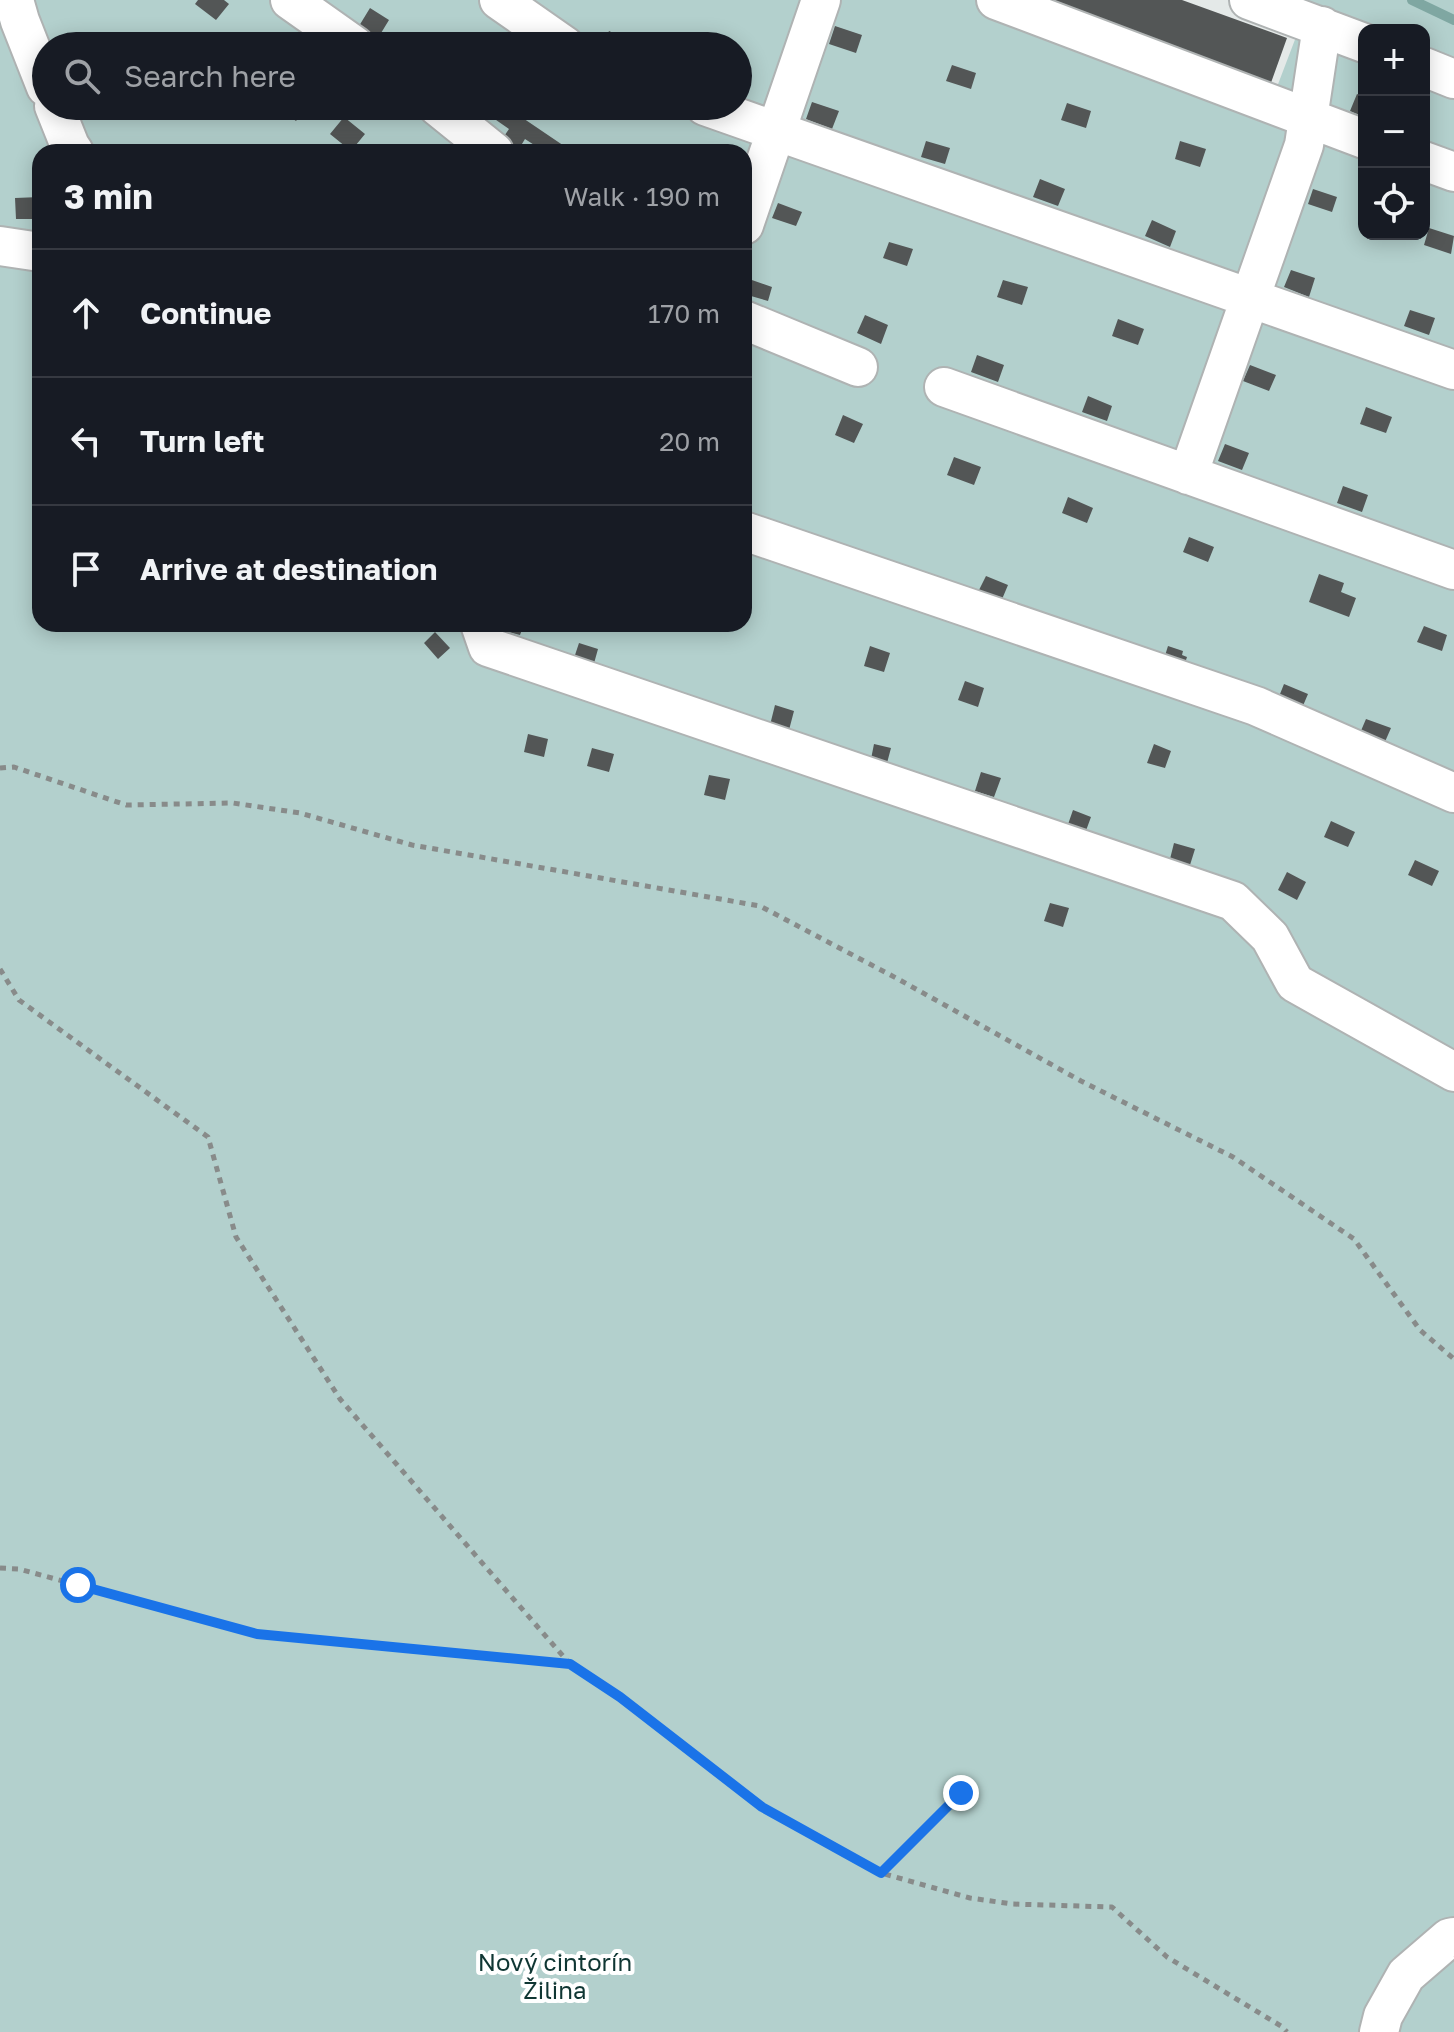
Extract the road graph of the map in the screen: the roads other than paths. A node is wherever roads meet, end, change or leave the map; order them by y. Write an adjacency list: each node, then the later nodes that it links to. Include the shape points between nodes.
1 (14, 0): 11 (lane)
2 (290, 0): 8 (lane)
3 (499, 0): 9 (lane)
4 (821, 0): 18 (lane)
5 (996, 0): 14 (lane)
6 (1249, 0): 7 (lane)
7 (1322, 26): 10 (lane); 14 (lane)
8 (335, 32)
9 (545, 32)
10 (1358, 41)
11 (32, 51)
12 (1430, 69): 13 (lane)
13 (1454, 79)
14 (1308, 119): 19 (lane); 27 (lane, via 1304,145)
15 (60, 120): 20 (lane)
16 (454, 120): 21 (lane)
17 (745, 120): 18 (lane)
18 (776, 131): 24 (lane); 27 (lane)
19 (1358, 137)
20 (69, 144)
21 (484, 144)
22 (1430, 163): 23 (lane)
23 (1454, 172)
24 (752, 202)
25 (0, 246): 26 (lane)
26 (32, 251)
27 (1250, 299): 30 (lane); 32 (lane)
28 (752, 323): 29 (lane)
29 (858, 367)
30 (1454, 370)
31 (944, 387): 32 (lane)
32 (1188, 475): 34 (lane)
33 (752, 534): 36 (lane, via 1256,706)
34 (1454, 570)
35 (483, 632): 37 (lane, via 488,647 1233,901 1270,937 1295,983)
36 (1454, 793)
37 (1454, 1072)
38 (1454, 1937): 39 (lane, via 1406,1975)
39 (1379, 2032)

